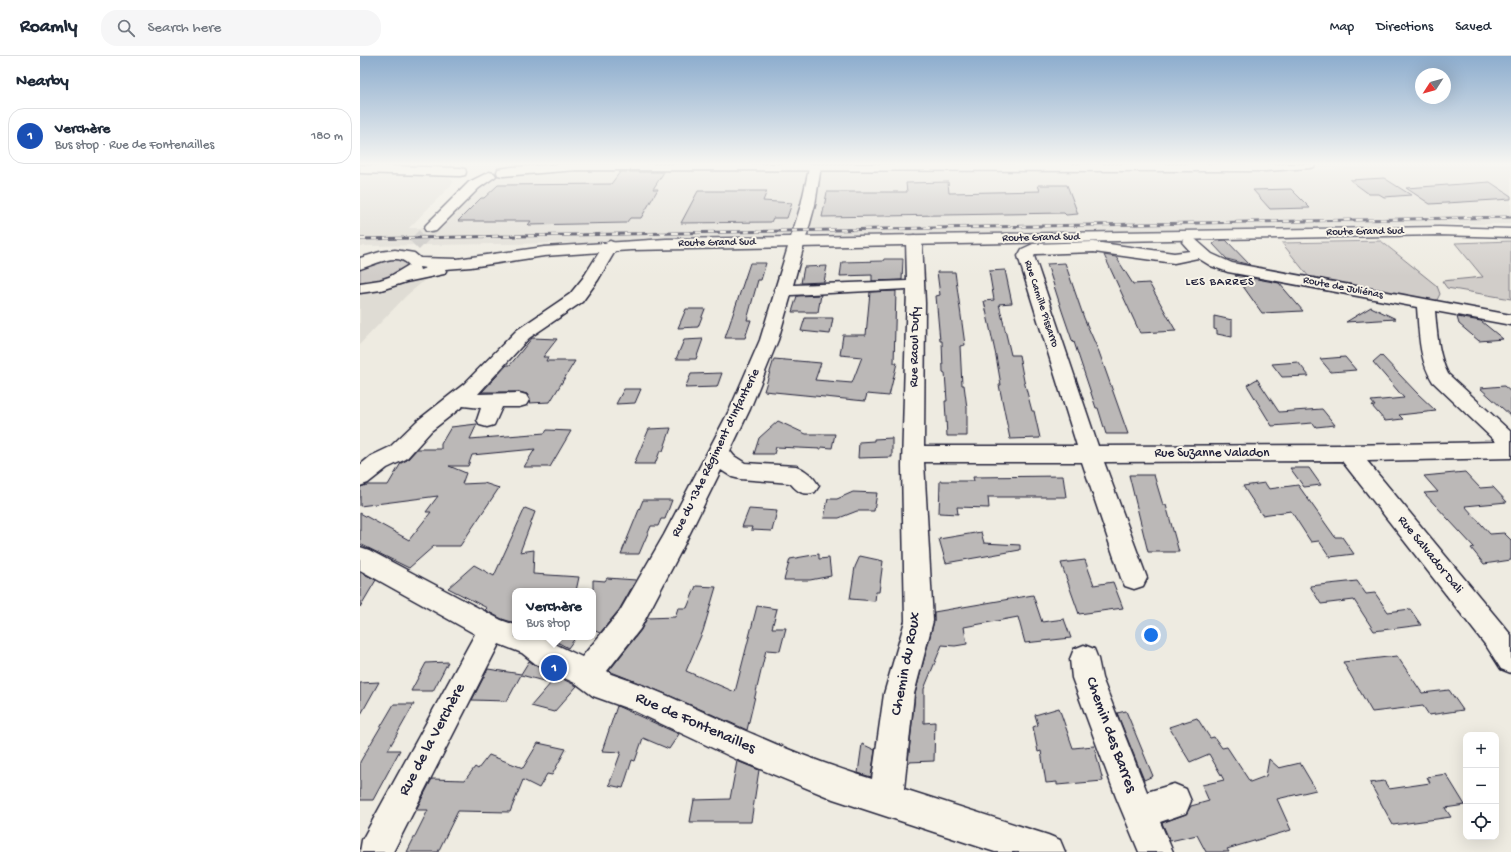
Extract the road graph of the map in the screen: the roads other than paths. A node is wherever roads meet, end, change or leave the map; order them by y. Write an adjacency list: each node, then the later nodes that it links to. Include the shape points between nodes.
1 (443, 201): 4 (street)
2 (458, 201): 5 (street)
3 (809, 201): 9 (street, Rue du 134e Régiment d'Infanterie)
4 (416, 228)
5 (431, 228)
6 (1511, 233): 7 (street, Route Grand Sud, via 1439,231)
7 (1185, 235): 8 (street, Route Grand Sud); 13 (street, Route de Juliénas)
8 (914, 240): 9 (street, Route Grand Sud); 30 (street, Rue Raoul Dufy, via 916,303)
9 (797, 242): 10 (street, Route Grand Sud); 18 (street, Rue du 134e Régiment d'Infanterie)
10 (610, 246): 11 (street, Route Grand Sud); 21 (street, via 583,291 523,334)
11 (572, 249): 12 (street, Route Grand Sud, via 424,264); 15 (street, Route Grand Sud)
12 (408, 252): 14 (street, Route Grand Sud); 15 (street, via 412,270)
13 (1200, 253): 19 (street, Route de Juliénas, via 1228,267); 28 (street, Rue Camille Pissarro, via 1174,258 1094,247 1044,248 1027,252 1043,312)
14 (366, 261)
15 (400, 278): 17 (street, Route Grand Sud)
16 (904, 285): 18 (street, via 843,294)
17 (360, 288)
18 (782, 290): 27 (street, Rue du 134e Régiment d'Infanterie, via 769,340)
19 (1425, 304): 20 (street, Route de Juliénas); 25 (street, via 1432,360 1440,378)
20 (1511, 320)
21 (460, 399): 22 (street); 31 (street, via 424,426 398,453 379,462)
22 (494, 400): 23 (street); 24 (street)
23 (519, 400)
24 (487, 420)
25 (1511, 444)
26 (1511, 450): 29 (street, Rue Suzanne Valadon)
27 (719, 453): 32 (street, via 726,462 740,471 796,476); 40 (street, Rue du 134e Régiment d'Infanterie, via 630,620)
28 (1090, 453): 29 (street, Rue Suzanne Valadon); 30 (street, Rue Suzanne Valadon); 34 (street)
29 (1348, 453): 39 (street, Rue Salvador Dali)
30 (913, 454): 41 (street, Chemin du Roux, via 919,621 899,694)
31 (360, 477)
32 (807, 486)
33 (360, 558): 35 (street, Rue de Fontenailles)
34 (1134, 578)
35 (492, 629): 36 (street, Rue de Fontenailles); 44 (street, Rue de la Verchère)
36 (512, 636)
37 (521, 640): 40 (street, Rue de Fontenailles)
38 (1084, 659): 43 (street, Chemin des Barres, via 1087,678)
39 (1511, 659)
40 (587, 674): 41 (street, Rue de Fontenailles, via 603,686 637,697 746,748)
41 (886, 801): 45 (street, Rue de Fontenailles)
42 (1174, 801): 43 (street)
43 (1138, 811): 46 (street, Chemin des Barres)
44 (374, 852)
45 (1048, 852)
46 (1156, 852)

